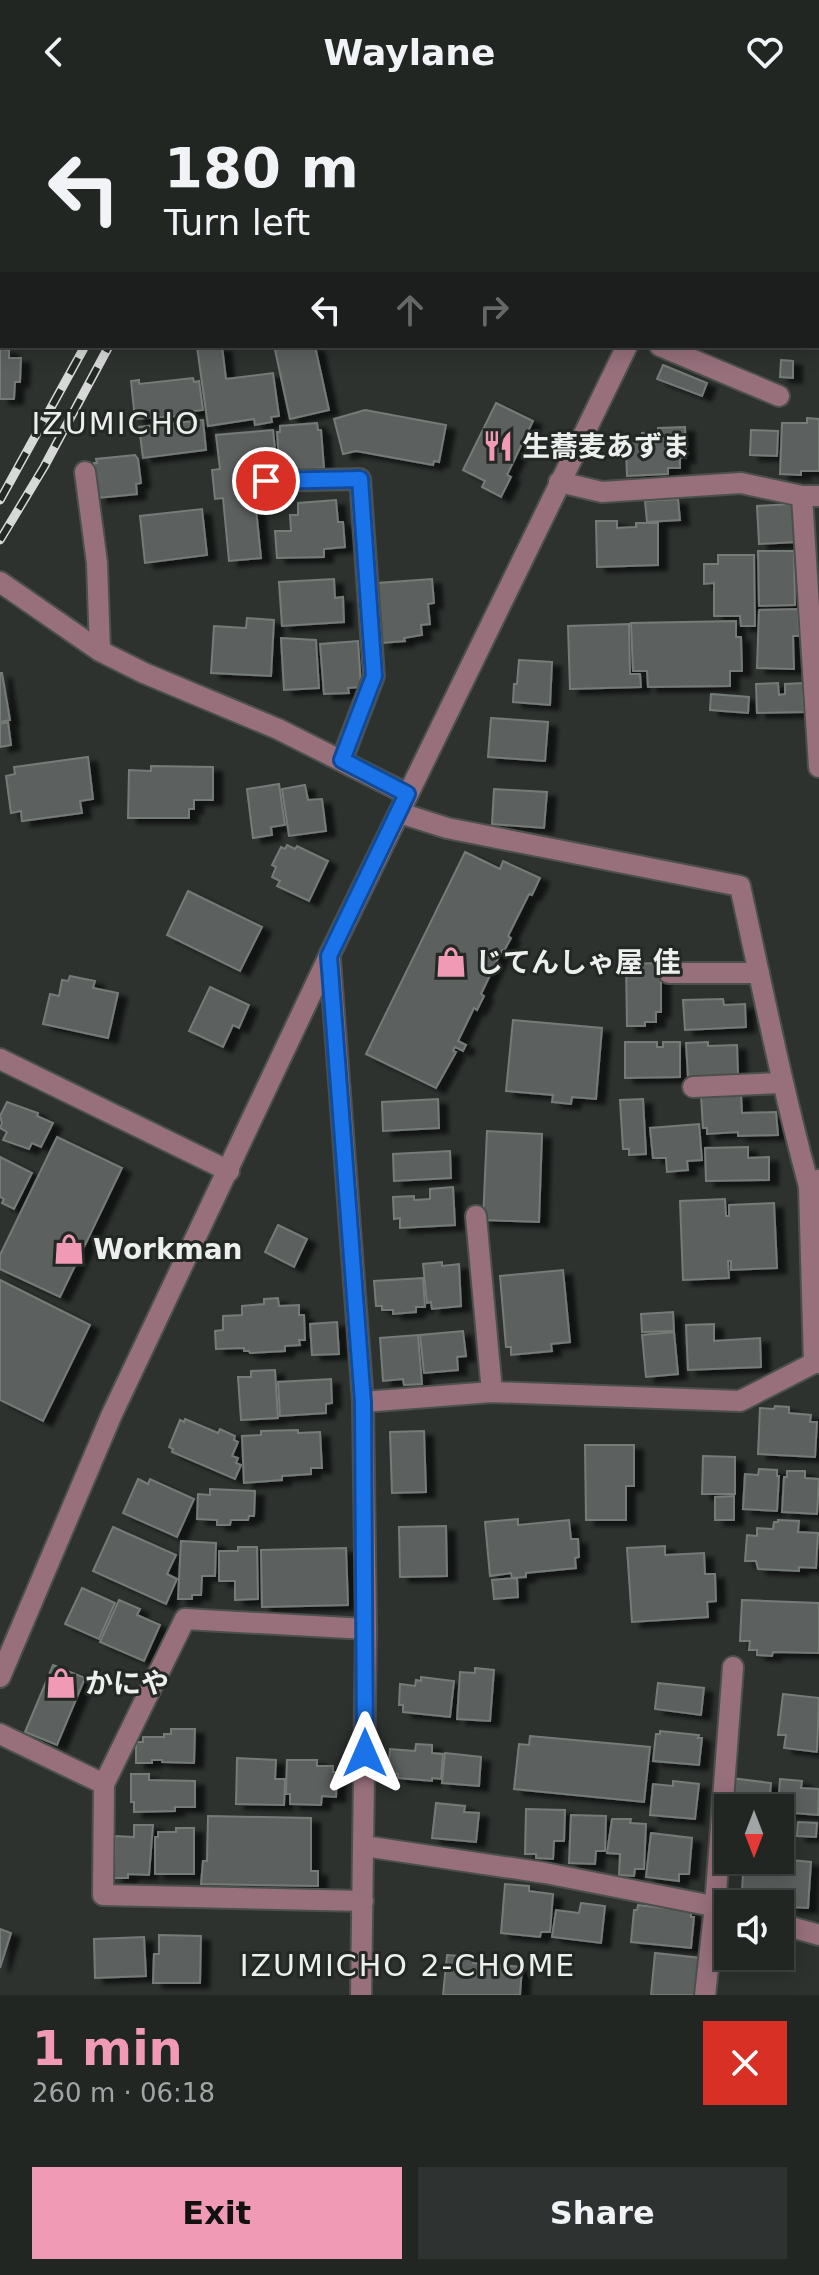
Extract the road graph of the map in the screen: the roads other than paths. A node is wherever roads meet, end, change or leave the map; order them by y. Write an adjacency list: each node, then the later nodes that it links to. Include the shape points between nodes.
1 (626, 348): 6 (street)
2 (665, 348): 3 (street)
3 (779, 396)
4 (85, 472): 9 (street, via 97,563)
5 (266, 481): 10 (street, via 360,479 374,676)
6 (559, 482): 7 (street, via 602,492 741,483); 12 (street)
7 (810, 496): 11 (street)
8 (0, 582): 9 (street)
9 (100, 651): 10 (street)
10 (342, 760): 12 (street)
11 (819, 767)
12 (404, 804): 13 (street); 15 (street, via 447,828 740,886)
13 (329, 956): 19 (street); 24 (street)
14 (669, 973): 15 (street)
15 (759, 973): 17 (street)
16 (0, 1059): 19 (street)
17 (781, 1083): 18 (street); 20 (street)
18 (693, 1087)
19 (229, 1171): 27 (street, via 112,1414)
20 (814, 1183): 22 (street)
21 (476, 1216): 23 (street)
22 (817, 1363): 23 (street, via 740,1401)
23 (492, 1392): 24 (street)
24 (363, 1402): 25 (street)
25 (366, 1629): 29 (street, via 185,1619); 30 (street)
26 (733, 1667): 31 (street)
27 (0, 1677)
28 (0, 1734): 29 (street)
29 (104, 1784): 32 (street, via 103,1895)
30 (364, 1846): 32 (street); 33 (street, via 487,1863)
31 (723, 1890)
32 (363, 1901): 37 (street)
33 (714, 1906)
34 (794, 1928): 35 (street)
35 (819, 1935)
36 (714, 1949): 38 (street)
37 (361, 1995)
38 (705, 1995)

